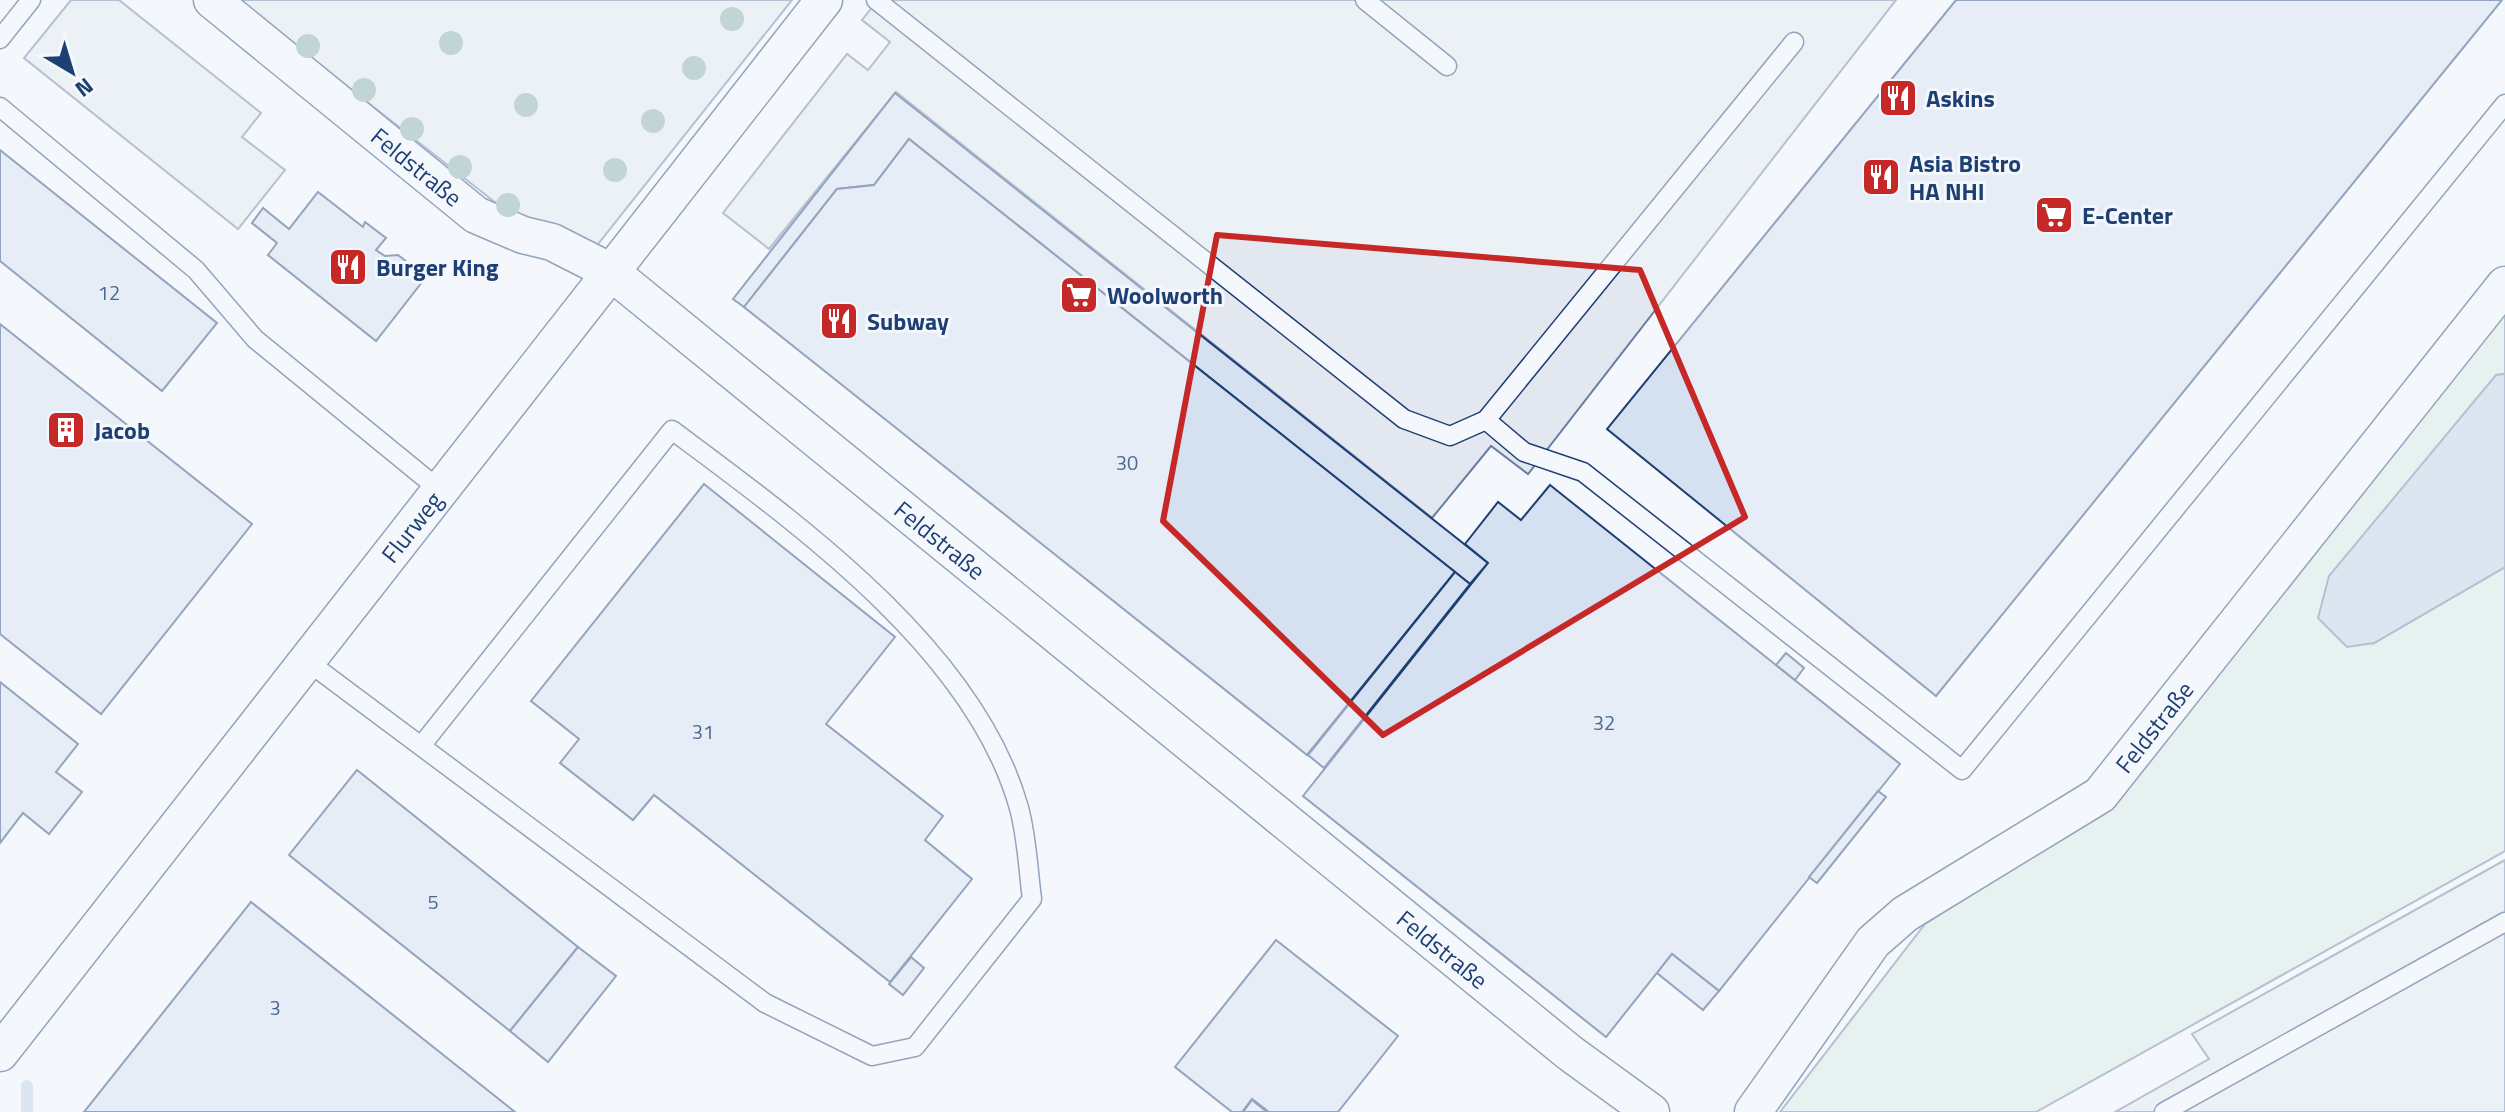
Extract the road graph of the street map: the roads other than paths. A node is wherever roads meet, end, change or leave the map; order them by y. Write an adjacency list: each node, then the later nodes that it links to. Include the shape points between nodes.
1 (31, 0): 6 (lane)
2 (212, 0): 11 (street, Feldstraße, via 476,215 552,242)
3 (824, 0): 11 (street, Flurweg)
4 (876, 0): 13 (lane, via 1404,419 1450,436)
5 (1365, 0): 8 (lane)
6 (0, 39)
7 (1794, 42): 13 (lane)
8 (1447, 66)
9 (2505, 104): 13 (lane, via 1962,770 1583,472 1524,452)
10 (0, 107): 14 (lane, via 196,270 255,339)
11 (611, 272): 14 (street, Flurweg); 19 (street, Feldstraße, via 1557,1043)
12 (2505, 285): 20 (street, Feldstraße, via 2100,795 1905,914 1873,942)
13 (1486, 420)
14 (441, 491): 15 (street, Flurweg)
15 (307, 661): 16 (lane); 18 (street, Flurweg)
16 (421, 746): 16 (lane, via 765,1003 872,1056 915,1047 1032,899 1019,809 995,746 947,672 879,594 672,430)
17 (2505, 922): 21 (lane)
18 (0, 1053)
19 (1651, 1112)
20 (1753, 1112)
21 (2164, 1112)

